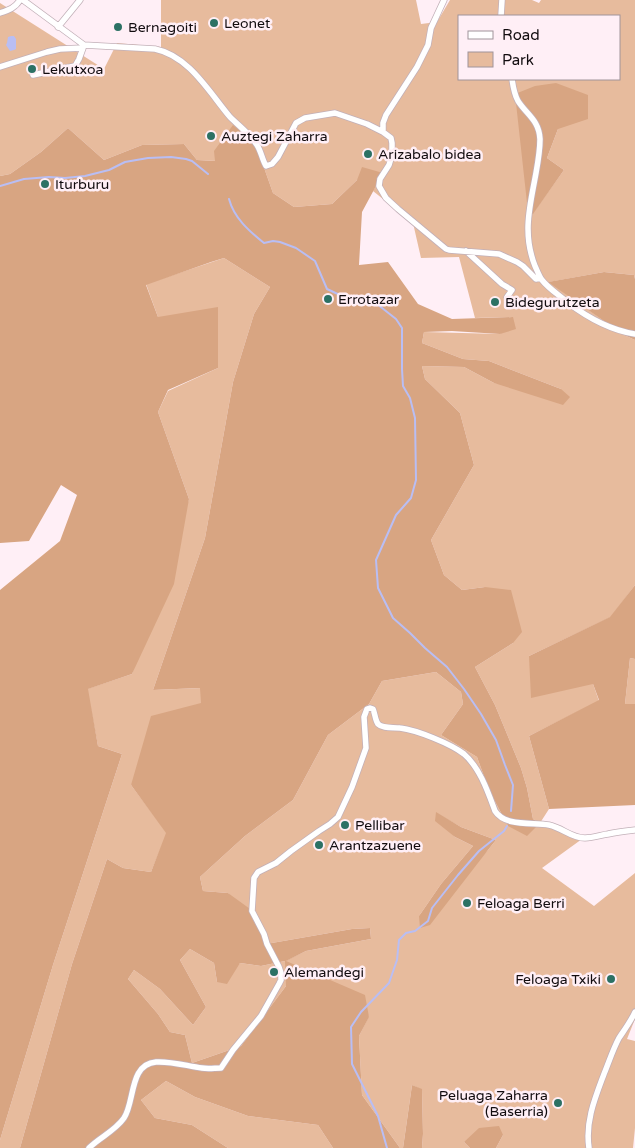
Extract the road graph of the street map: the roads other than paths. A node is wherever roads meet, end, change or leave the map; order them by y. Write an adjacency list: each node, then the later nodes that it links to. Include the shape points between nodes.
1 (21, 0): 5 (street, via 12,9); 7 (street)
2 (80, 0): 7 (street)
3 (444, 0): 12 (street, via 417,67 386,115)
4 (502, 0): 6 (street)
5 (0, 13)
6 (501, 15)
7 (58, 27): 8 (street)
8 (84, 46): 9 (street, via 47,52); 10 (street, via 75,66); 12 (street, via 163,50 180,60 256,145 266,166 278,157 296,123 305,118 335,113)
9 (0, 67)
10 (33, 75)
11 (512, 80): 14 (street, via 518,101 539,130 540,150 527,229)
12 (383, 132): 13 (street, via 391,138 393,148 389,165 379,182 386,198 446,249)
13 (466, 251): 14 (street, via 499,254 523,266 536,279); 15 (street, via 512,290)
14 (540, 278): 16 (street, via 600,323)
15 (507, 297)
16 (635, 334)
17 (635, 830): 19 (street, via 587,838 550,826 505,820 495,811 480,775 465,755 418,732 379,725 373,709 367,709 364,717 366,748 338,817 276,863 258,872 254,878 252,911 281,974 281,980 261,1016 221,1068 203,1069 156,1062 144,1068 135,1080 124,1118)
18 (635, 1012): 20 (street, via 615,1047 596,1094 588,1128)
19 (89, 1148)
20 (589, 1148)

